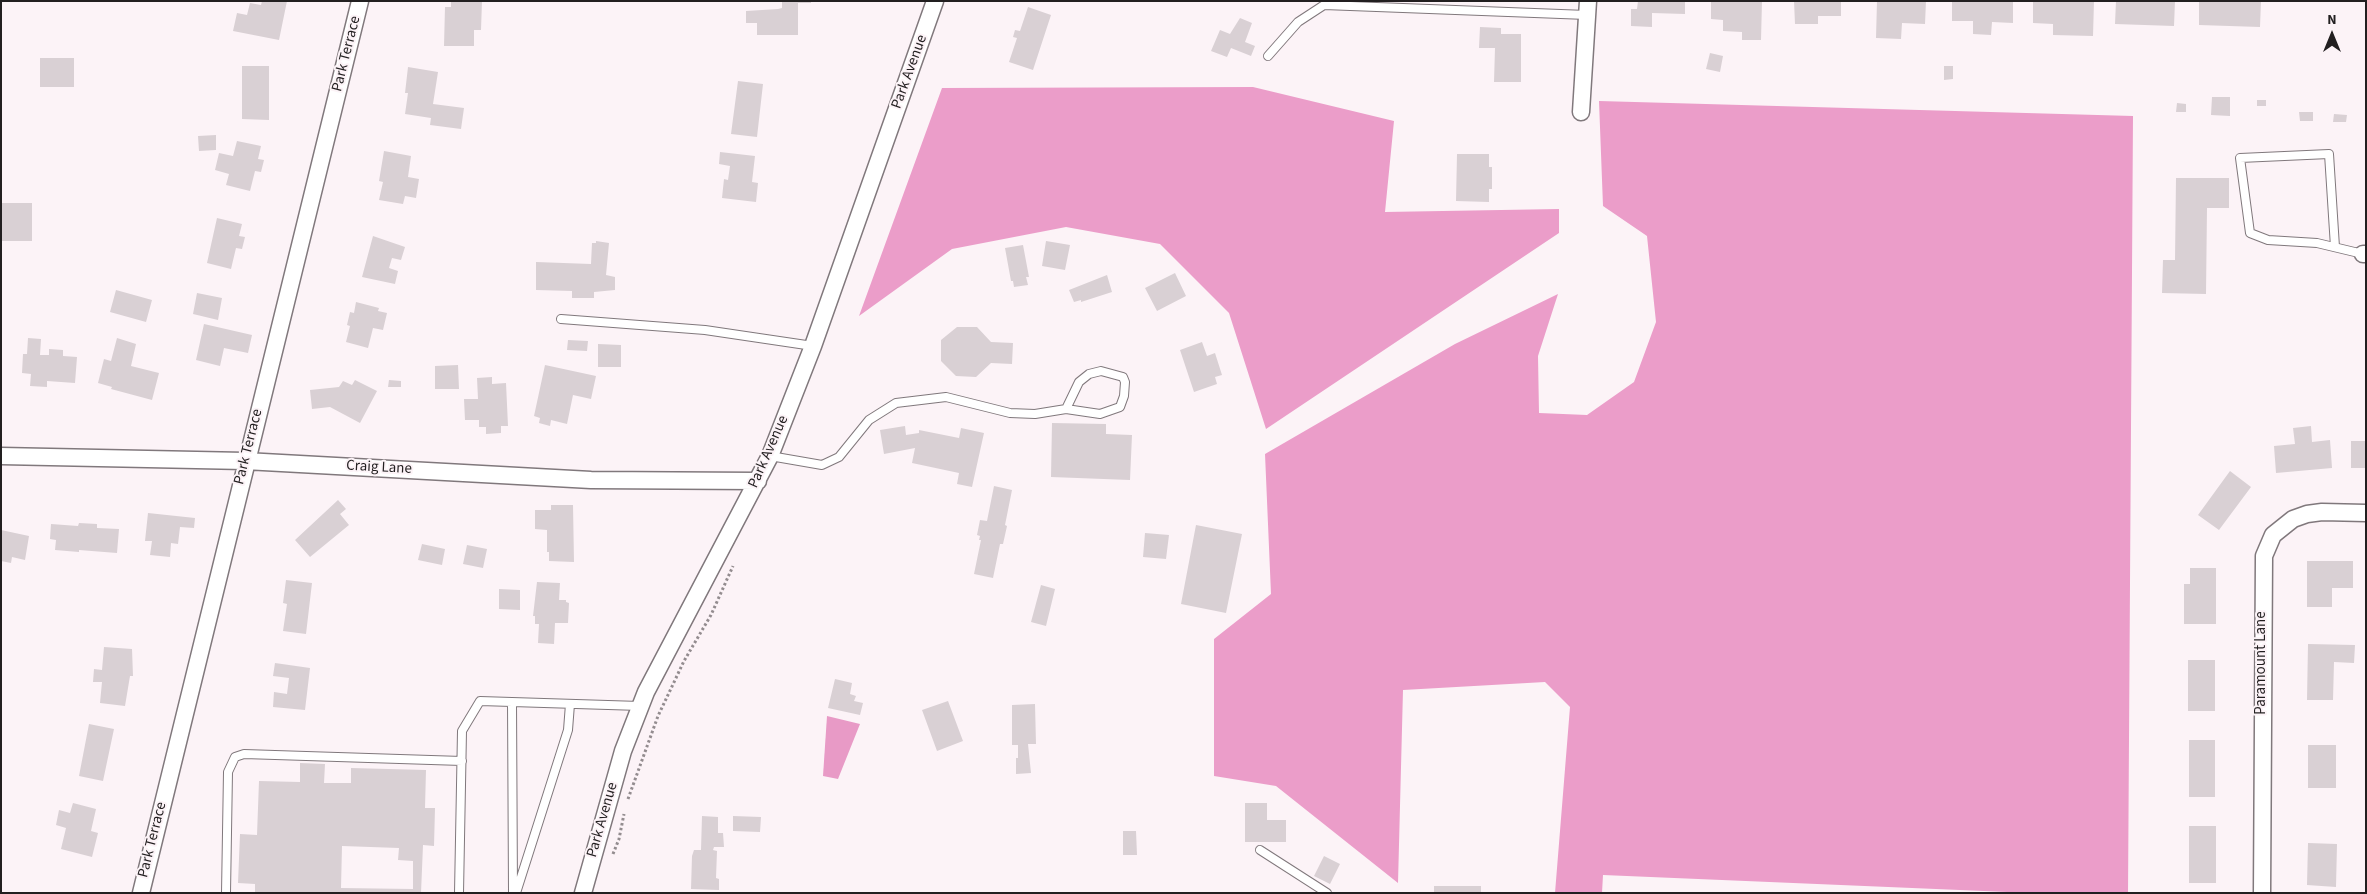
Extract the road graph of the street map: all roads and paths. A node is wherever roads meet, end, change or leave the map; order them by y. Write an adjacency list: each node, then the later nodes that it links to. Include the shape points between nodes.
1 (360, 1): 13 (street, Park Terrace)
2 (935, 1): 9 (street, Park Avenue)
3 (1588, 8): 4 (lane, via 1324,6 1298,22); 5 (street)
4 (1268, 56)
5 (1581, 112)
6 (2335, 247): 6 (lane, via 2317,242 2268,240 2250,233 2240,158 2329,154); 7 (lane)
7 (2364, 254)
8 (561, 319): 9 (lane, via 705,330)
9 (813, 346): 12 (street, Park Avenue)
10 (1066, 410): 10 (lane, via 1100,414 1120,407 1124,396 1123,377 1101,371 1089,374 1079,382); 12 (lane, via 1010,413 946,398 896,403 869,420 839,457 822,465)
11 (1, 456): 13 (street, Craig Lane)
12 (770, 456): 14 (street, Park Avenue)
13 (245, 461): 14 (street, Craig Lane, via 591,480); 21 (street, Park Terrace)
14 (758, 480): 18 (street, Park Avenue)
15 (2366, 513): 27 (street, Paramount Lane, via 2322,512 2293,519 2273,535 2264,556)
16 (512, 702): 17 (lane); 19 (lane, via 480,701 462,731); 24 (lane)
17 (570, 704): 18 (lane); 24 (lane, via 568,730)
18 (640, 706): 25 (street, Park Avenue, via 623,751)
19 (462, 761): 22 (lane, via 244,754 235,757 228,772); 23 (lane)
20 (1260, 850): 26 (lane)
21 (141, 893)
22 (226, 893)
23 (459, 893)
24 (514, 893)
25 (583, 893)
26 (1327, 893)
27 (2262, 893)

